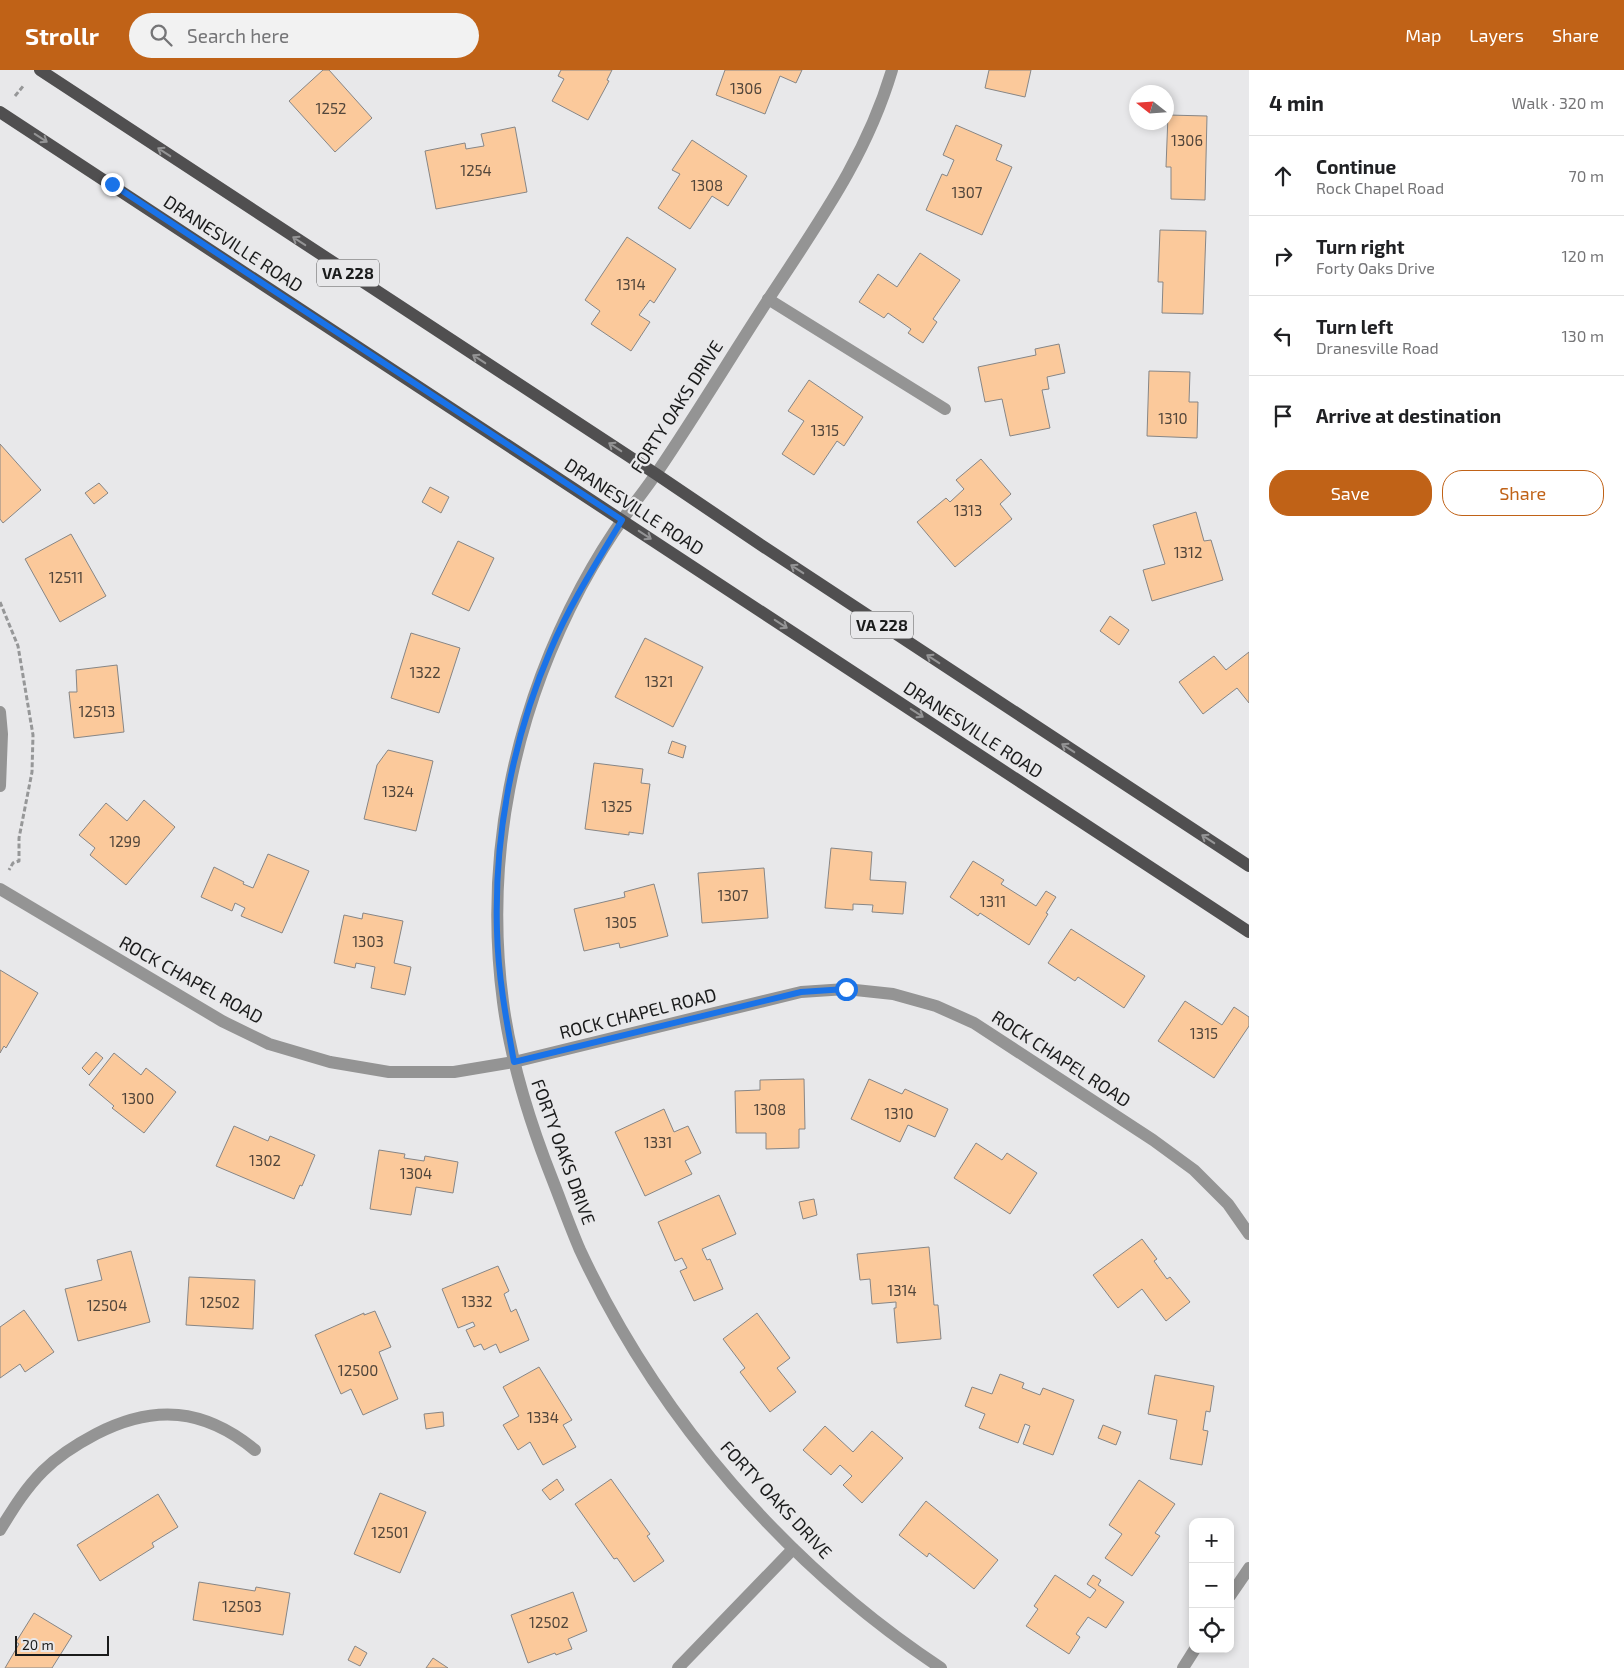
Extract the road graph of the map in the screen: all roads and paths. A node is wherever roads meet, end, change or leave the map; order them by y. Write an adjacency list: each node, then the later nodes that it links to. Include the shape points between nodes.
1 (40, 70): 7 (main road, DRANESVILLE ROAD / VA 228, one-way to 1)
2 (892, 70): 5 (street, FORTY OAKS DRIVE, via 884,97 855,163)
3 (26, 83): 4 (path)
4 (1, 113): 8 (main road, DRANESVILLE ROAD, one-way to 8)
5 (768, 299): 6 (street); 7 (street, FORTY OAKS DRIVE)
6 (945, 409)
7 (656, 474): 8 (street, FORTY OAKS DRIVE); 11 (main road, DRANESVILLE ROAD / VA 228, one-way to 7)
8 (622, 520): 13 (main road, DRANESVILLE ROAD, one-way to 13); 14 (street, FORTY OAKS DRIVE, via 582,585 551,649 525,719 508,790 498,863 497,930 503,1001)
9 (0, 712): 10 (street)
10 (0, 786)
11 (1249, 866)
12 (0, 889): 14 (street, ROCK CHAPEL ROAD, via 222,1021 269,1044 330,1062 388,1072 454,1072)
13 (1249, 932)
14 (514, 1062): 15 (street, ROCK CHAPEL ROAD, via 801,992 846,989 893,994 936,1006 974,1023 1153,1140 1194,1170 1228,1204); 18 (street, FORTY OAKS DRIVE, via 533,1129 571,1228 628,1340 675,1412 726,1478)
15 (1249, 1234)
16 (255, 1450): 17 (street, via 211,1422 178,1414 144,1416 115,1424 77,1444 43,1471 18,1500)
17 (0, 1530)
18 (793, 1549): 22 (street); 23 (street, FORTY OAKS DRIVE, via 869,1616)
19 (1249, 1568): 20 (street)
20 (1234, 1590)
21 (1192, 1653): 24 (street)
22 (678, 1668)
23 (941, 1668)
24 (1183, 1668)

